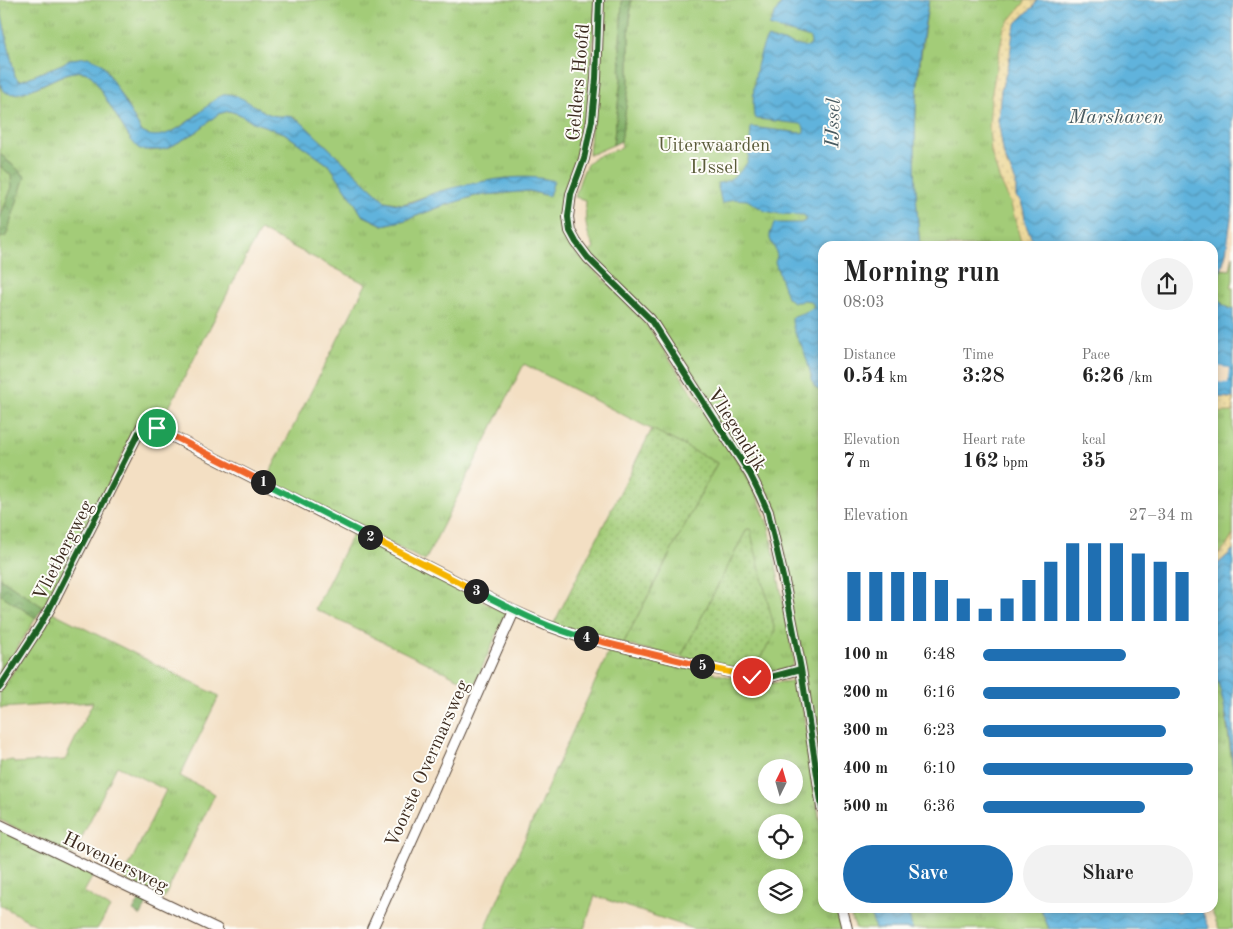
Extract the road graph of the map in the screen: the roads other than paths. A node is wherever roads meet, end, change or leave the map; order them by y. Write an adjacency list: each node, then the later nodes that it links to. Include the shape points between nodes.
1 (599, 0): 2 (street, Gelders Hoofd, via 592,120 584,159)
2 (571, 194): 4 (street, Vliegendijk, via 568,224 576,242 650,319 761,496 777,549)
3 (514, 610): 4 (street, via 577,636 745,676 771,677); 5 (street, Vlietbergweg, via 144,422 50,608); 10 (street, Voorste Overmarsweg)
4 (801, 669): 6 (street, Vliegendijk)
5 (0, 687)
6 (818, 782)
7 (0, 825): 9 (street, Hoveniersweg)
8 (843, 913): 11 (street)
9 (217, 929)
10 (372, 929)
11 (847, 929)

